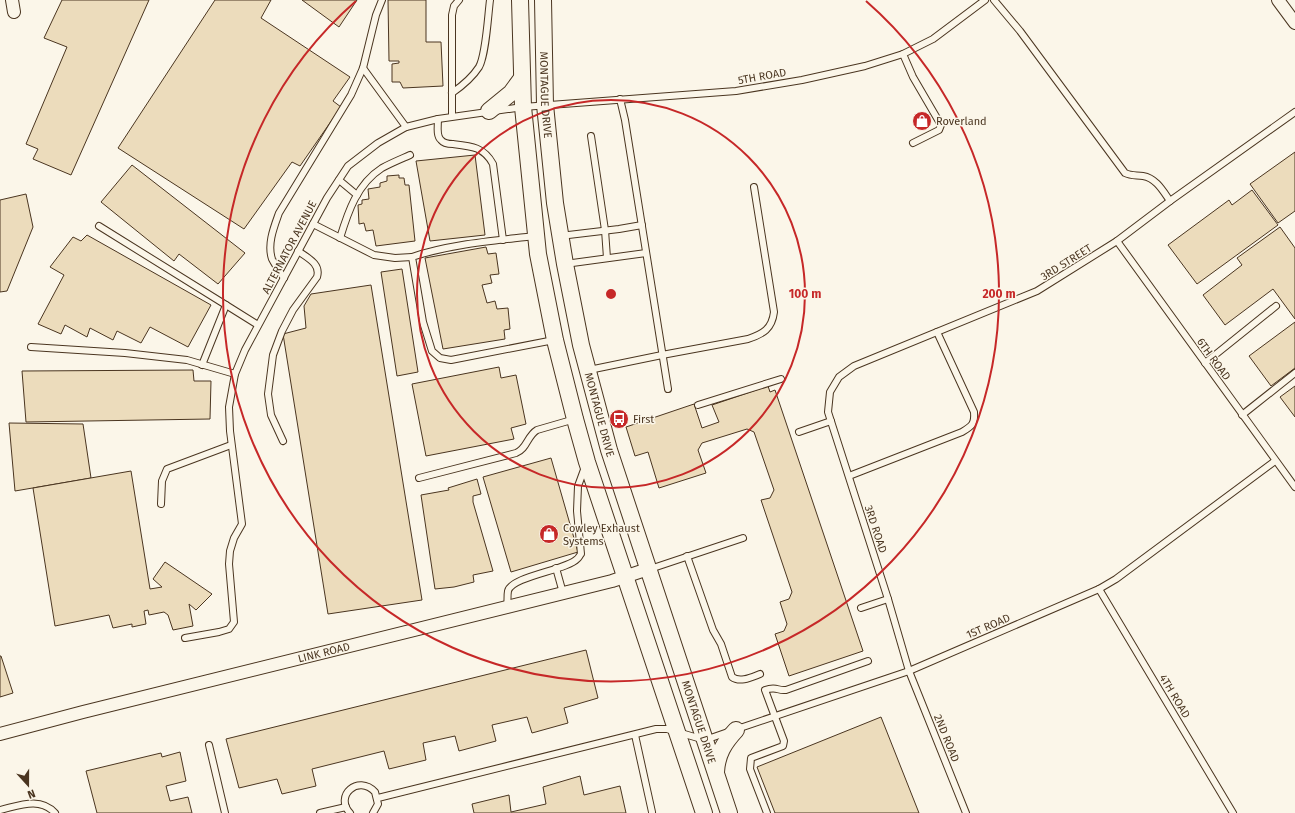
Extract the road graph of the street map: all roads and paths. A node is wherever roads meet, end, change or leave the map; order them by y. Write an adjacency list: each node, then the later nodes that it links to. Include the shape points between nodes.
1 (12, 0): 10 (street)
2 (382, 0): 13 (lane)
3 (459, 0): 15 (lane, via 452,15)
4 (490, 0): 15 (lane, via 480,66 467,82)
5 (520, 0): 14 (main road, MONTAGUE DRIVE)
6 (543, 0): 17 (main road, MONTAGUE DRIVE)
7 (985, 0): 12 (lane, 5TH ROAD, via 933,39)
8 (994, 0): 30 (lane, via 1125,173 1152,179)
9 (1278, 0): 11 (street)
10 (14, 12)
11 (1295, 24)
12 (903, 54): 16 (lane, 5TH ROAD, via 865,66 802,80 736,91); 25 (lane, via 913,77 941,125 939,130)
13 (363, 68): 23 (lane); 45 (lane, via 340,114 279,212 272,234 271,248 272,258)
14 (522, 78): 18 (main road, MONTAGUE DRIVE); 19 (main road, via 511,93)
15 (452, 93): 21 (lane)
16 (620, 99): 17 (lane, 5TH ROAD); 32 (lane)
17 (545, 105): 18 (lane, 5TH ROAD); 36 (main road, MONTAGUE DRIVE)
18 (523, 107): 19 (lane, ALTERNATOR AVENUE); 35 (main road, MONTAGUE DRIVE)
19 (489, 111): 21 (lane, ALTERNATOR AVENUE)
20 (1295, 112): 30 (lane, 3RD STREET)
21 (452, 116): 22 (lane, ALTERNATOR AVENUE)
22 (438, 119): 23 (lane, ALTERNATOR AVENUE); 38 (lane, via 440,140 483,151 493,164)
23 (406, 127): 27 (lane, ALTERNATOR AVENUE, via 378,143 348,166)
24 (591, 136): 34 (lane)
25 (913, 143)
26 (410, 155): 29 (lane, via 381,168)
27 (339, 180): 29 (lane); 31 (lane, ALTERNATOR AVENUE)
28 (754, 186): 52 (lane, via 774,312 773,320 761,335)
29 (357, 195): 37 (lane, via 348,212)
30 (1170, 201): 39 (lane, 3RD STREET)
31 (313, 224): 37 (lane); 40 (lane, ALTERNATOR AVENUE)
32 (642, 225): 34 (lane); 41 (lane)
33 (99, 226): 46 (lane)
34 (605, 230): 36 (lane); 43 (lane)
35 (536, 236): 38 (lane); 50 (main road, MONTAGUE DRIVE)
36 (560, 236): 44 (main road, MONTAGUE DRIVE)
37 (340, 238): 42 (lane, via 374,255)
38 (503, 240): 42 (lane, via 452,246)
39 (1117, 241): 49 (lane, 3RD STREET, via 1037,291); 53 (lane, 6TH ROAD)
40 (298, 251): 45 (lane, ALTERNATOR AVENUE); 66 (lane, via 316,264 319,272 292,310 273,355 268,394 271,415)
41 (646, 253): 43 (lane); 52 (lane)
42 (412, 257): 50 (lane, via 423,322 432,352 440,358 451,360)
43 (607, 258): 44 (lane)
44 (565, 264): 55 (main road, MONTAGUE DRIVE)
45 (284, 278): 48 (lane, ALTERNATOR AVENUE)
46 (226, 305): 48 (lane); 54 (lane)
47 (1276, 306): 53 (lane)
48 (258, 325): 56 (lane, ALTERNATOR AVENUE)
49 (937, 332): 60 (lane, 3RD STREET, via 854,366 839,377); 70 (lane, via 974,412 975,420 971,427)
50 (555, 340): 63 (main road, MONTAGUE DRIVE)
51 (31, 347): 54 (lane, via 125,353)
52 (662, 355): 55 (lane); 59 (lane)
53 (1205, 363): 62 (lane, 6TH ROAD)
54 (202, 364): 56 (lane)
55 (587, 371): 77 (main road, MONTAGUE DRIVE, via 609,450)
56 (235, 374): 67 (lane, ALTERNATOR AVENUE, via 229,407)
57 (1295, 374): 62 (lane)
58 (781, 379): 61 (lane)
59 (668, 389)
60 (830, 392): 64 (lane, 3RD ROAD, via 828,412)
61 (698, 405)
62 (1242, 415): 68 (lane, 6TH ROAD)
63 (575, 419): 69 (main road, MONTAGUE DRIVE); 71 (lane, via 536,430 525,447 516,453)
64 (831, 421): 65 (lane); 70 (lane, 3RD ROAD)
65 (799, 432)
66 (283, 441)
67 (231, 445): 73 (lane, via 167,469 162,481); 84 (lane, ALTERNATOR AVENUE, via 242,524 230,551 234,622 229,629)
68 (1275, 461): 72 (lane, 6TH ROAD); 79 (lane, 1ST ROAD)
69 (587, 462): 76 (lane, via 578,486 577,511 581,554 572,563); 78 (main road, MONTAGUE DRIVE)
70 (849, 476): 81 (lane, 3RD ROAD)
71 (419, 478)
72 (1295, 487)
73 (162, 504)
74 (743, 538): 75 (lane)
75 (687, 556): 77 (lane); 87 (lane, via 732,677 740,680)
76 (556, 568): 80 (lane); 82 (lane, via 511,586 508,591)
77 (648, 569): 78 (street, LINK ROAD); 93 (main road, MONTAGUE DRIVE)
78 (625, 577): 80 (street, LINK ROAD); 90 (main road, MONTAGUE DRIVE)
79 (1099, 589): 86 (lane, 1ST ROAD); 109 (lane, 4TH ROAD)
80 (564, 593): 82 (street, LINK ROAD)
81 (888, 599): 83 (lane); 86 (lane, 3RD ROAD)
82 (507, 607): 91 (street, LINK ROAD)
83 (861, 608)
84 (185, 638)
85 (868, 661): 88 (lane, via 786,690 766,690)
86 (909, 671): 88 (lane, 1ST ROAD); 108 (lane, 2ND ROAD)
87 (760, 674)
88 (775, 717): 89 (lane, 1ST ROAD); 107 (lane, via 784,741 783,746 751,758 749,766)
89 (736, 730): 93 (lane, 1ST ROAD); 95 (main road, via 720,750 716,761)
90 (677, 732): 92 (lane, via 656,729); 93 (lane); 105 (main road, MONTAGUE DRIVE)
91 (0, 734)
92 (635, 735): 96 (lane); 99 (lane)
93 (705, 740): 95 (main road, MONTAGUE DRIVE)
94 (209, 745): 101 (lane)
95 (716, 774): 106 (main road, MONTAGUE DRIVE)
96 (378, 798): 97 (lane, via 372,788 355,786 347,794); 104 (lane)
97 (346, 807): 102 (lane); 103 (lane)
98 (0, 810): 100 (lane, via 28,803 41,804 51,808)
99 (652, 812)
100 (55, 813)
101 (225, 813)
102 (320, 813)
103 (350, 813)
104 (373, 813)
105 (704, 813)
106 (729, 813)
107 (767, 813)
108 (966, 813)
109 (1233, 813)

